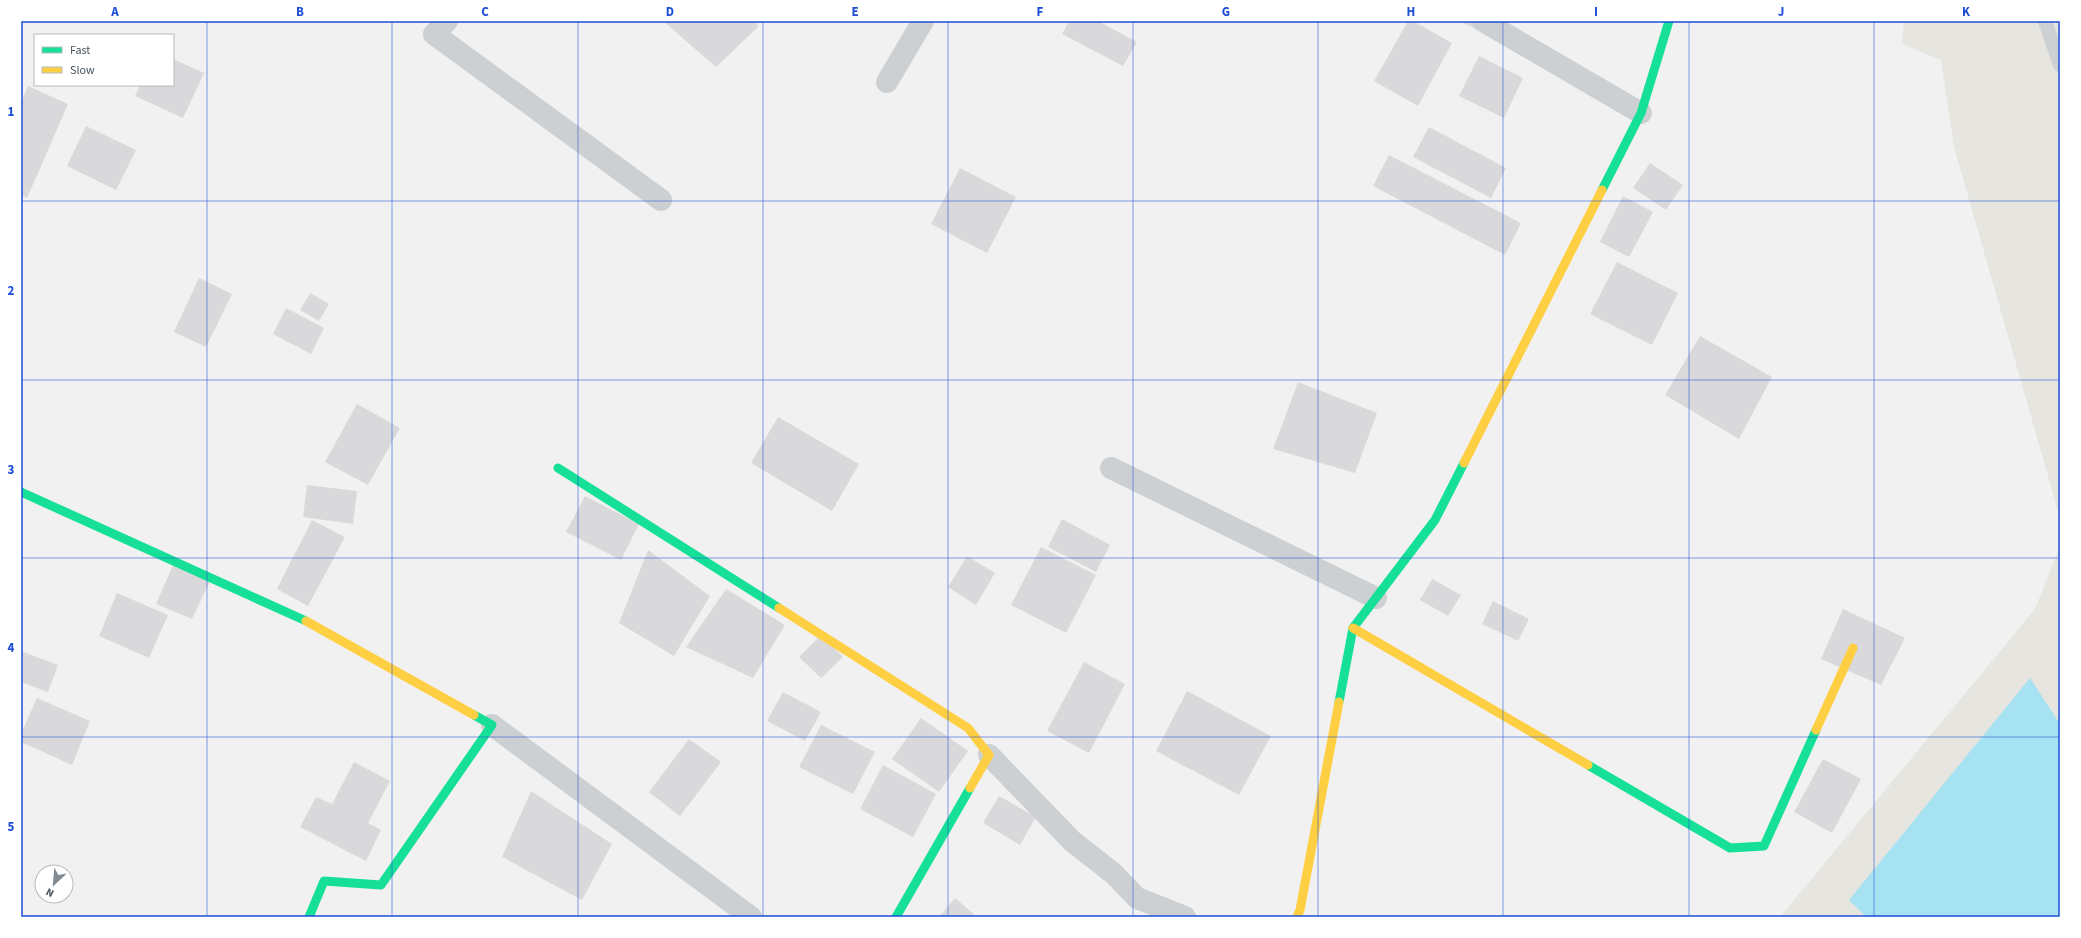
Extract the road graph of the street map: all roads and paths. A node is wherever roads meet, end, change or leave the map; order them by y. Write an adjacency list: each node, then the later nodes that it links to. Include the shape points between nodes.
1 (447, 21): 9 (street, via 434,34)
2 (923, 21): 7 (street)
3 (1483, 21): 8 (street)
4 (1669, 21): 8 (street)
5 (2045, 21): 6 (lane)
6 (2060, 65)
7 (887, 82)
8 (1641, 113): 13 (street, via 1435,520)
9 (661, 200)
10 (558, 468): 17 (street, via 968,728)
11 (1110, 468): 13 (street)
12 (21, 492): 16 (street, via 297,616)
13 (1376, 598): 14 (street)
14 (1353, 628): 15 (street, via 1730,848 1764,846); 22 (street)
15 (1853, 648)
16 (492, 725): 18 (street, via 381,885 324,881); 19 (street)
17 (989, 755): 20 (street); 21 (street, via 1072,841 1114,874 1137,898)
18 (309, 917)
19 (751, 917)
20 (896, 917)
21 (1185, 917)
22 (1297, 917)

